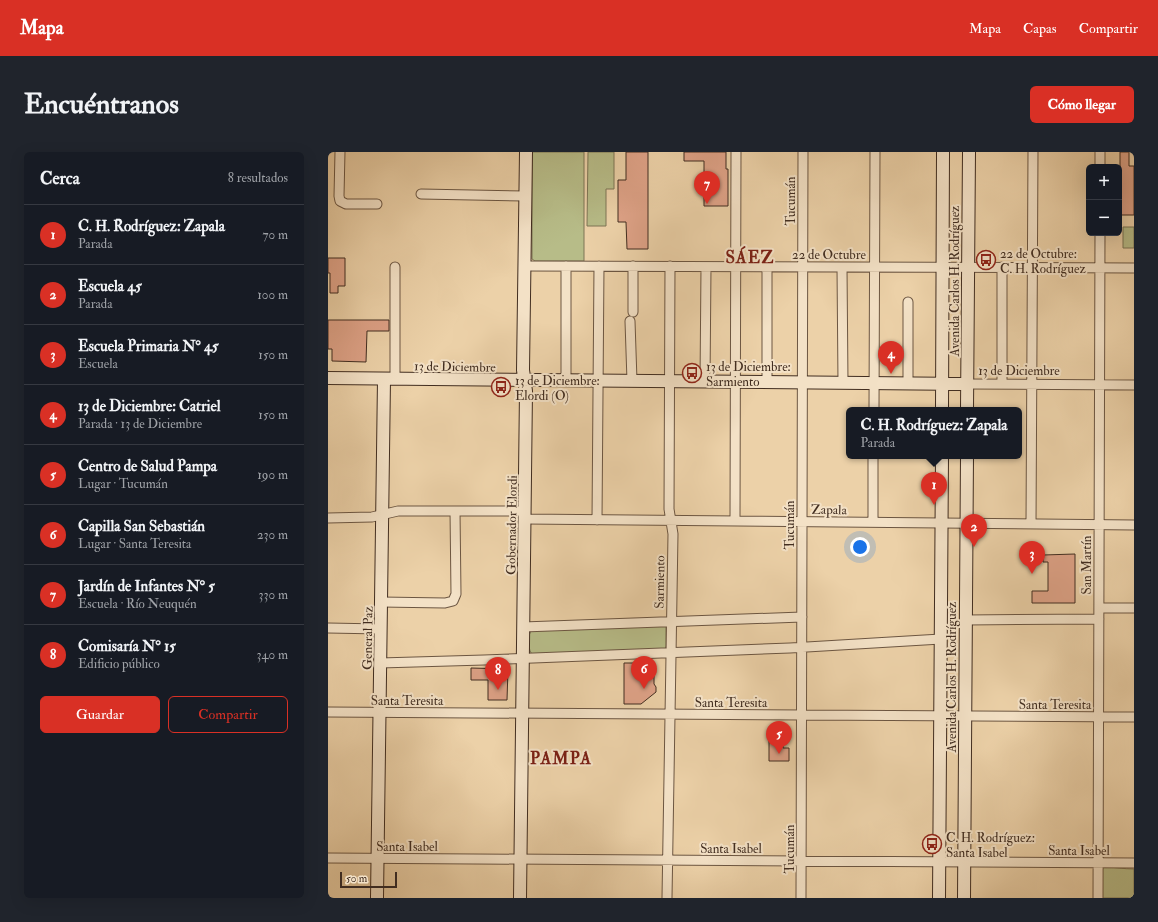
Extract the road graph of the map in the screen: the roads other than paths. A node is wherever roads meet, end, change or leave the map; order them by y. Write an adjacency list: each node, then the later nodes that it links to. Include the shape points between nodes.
1 (340, 152): 13 (street, via 340,201 346,204)
2 (526, 152): 12 (street, Gobernador Elordi)
3 (736, 152): 22 (street)
4 (803, 152): 24 (street, Tucumán)
5 (876, 152): 26 (street)
6 (943, 152): 27 (street, Avenida Carlos H. Rodríguez)
7 (969, 152): 28 (street, Avenida Carlos H. Rodríguez)
8 (1033, 152): 30 (street)
9 (1100, 152): 10 (street)
10 (1100, 164)
11 (421, 194): 12 (street)
12 (525, 196): 15 (street, Gobernador Elordi)
13 (377, 204)
14 (1100, 236): 31 (street, San Martín)
15 (524, 266): 16 (street, 22 de Octubre); 36 (street, Gobernador Elordi)
16 (566, 266): 17 (street, 22 de Octubre); 37 (street)
17 (599, 266): 18 (street, 22 de Octubre); 38 (street)
18 (632, 266): 19 (street, 22 de Octubre); 39 (street)
19 (670, 266): 21 (street, 22 de Octubre); 40 (street, Sarmiento)
20 (396, 267): 35 (street)
21 (706, 267): 22 (street, 22 de Octubre); 41 (street)
22 (736, 267): 23 (street, 22 de Octubre); 42 (street)
23 (767, 267): 24 (street, 22 de Octubre); 43 (street)
24 (803, 267): 25 (street, 22 de Octubre); 44 (street, Tucumán)
25 (842, 267): 26 (street, 22 de Octubre); 45 (street)
26 (875, 267): 27 (street, 22 de Octubre); 46 (street)
27 (943, 267): 28 (street, 22 de Octubre); 48 (street, Avenida Carlos H. Rodríguez)
28 (968, 267): 29 (street, 22 de Octubre); 49 (street, Avenida Carlos H. Rodríguez)
29 (1002, 267): 30 (street, 22 de Octubre); 50 (street)
30 (1032, 268): 31 (street, 22 de Octubre); 51 (street)
31 (1100, 268): 32 (street, 22 de Octubre); 52 (street, San Martín)
32 (1134, 268)
33 (908, 302): 47 (street)
34 (328, 378): 35 (street, 13 de Diciembre)
35 (390, 379): 36 (street, 13 de Diciembre); 61 (street, General Paz)
36 (524, 380): 37 (street, 13 de Diciembre); 62 (street, Gobernador Elordi)
37 (566, 381): 38 (street, 13 de Diciembre)
38 (598, 381): 39 (street, 13 de Diciembre); 64 (street)
39 (632, 381): 40 (street, 13 de Diciembre)
40 (670, 382): 41 (street, 13 de Diciembre); 65 (street, Sarmiento)
41 (705, 382): 42 (street, 13 de Diciembre)
42 (736, 382): 43 (street, 13 de Diciembre); 66 (street)
43 (767, 382): 44 (street, 13 de Diciembre)
44 (803, 383): 45 (street, 13 de Diciembre); 67 (street, Tucumán)
45 (843, 383): 46 (street, 13 de Diciembre)
46 (874, 383): 47 (street, 13 de Diciembre); 54 (street)
47 (908, 383): 48 (street, 13 de Diciembre)
48 (942, 384): 49 (street, 13 de Diciembre); 55 (street, Avenida Carlos H. Rodríguez)
49 (967, 384): 50 (street, 13 de Diciembre); 56 (street, Avenida Carlos H. Rodríguez)
50 (1002, 384): 51 (street, 13 de Diciembre)
51 (1032, 384): 52 (street, 13 de Diciembre); 71 (street)
52 (1100, 385): 53 (street, 13 de Diciembre); 72 (street, San Martín)
53 (1134, 385)
54 (874, 407)
55 (942, 407)
56 (967, 407)
57 (874, 459): 68 (street)
58 (942, 459): 69 (street, Avenida Carlos H. Rodríguez)
59 (967, 459): 70 (street, Avenida Carlos H. Rodríguez)
60 (455, 511): 61 (street, Zapala, via 396,511); 62 (street, Zapala); 74 (street, via 456,594 453,601)
61 (382, 514): 63 (street, Zapala, via 369,517); 74 (street, General Paz)
62 (525, 515): 64 (street, Zapala); 81 (street, Gobernador Elordi)
63 (328, 518)
64 (597, 520): 65 (street, Zapala)
65 (671, 521): 66 (street, Zapala); 80 (street, Sarmiento)
66 (735, 521): 67 (street, Zapala)
67 (802, 522): 68 (street, Zapala); 77 (street, Tucumán)
68 (873, 522): 69 (street, Zapala)
69 (941, 523): 70 (street, Zapala); 84 (street, Avenida Carlos H. Rodríguez)
70 (966, 523): 71 (street, Zapala); 79 (street, Avenida Carlos H. Rodríguez)
71 (1031, 524): 72 (street, Zapala)
72 (1099, 524): 73 (street, Zapala); 75 (street, San Martín)
73 (1134, 525)
74 (381, 602): 83 (street, General Paz)
75 (1099, 608): 76 (street); 78 (street, San Martín)
76 (1134, 608)
77 (802, 617): 80 (street); 85 (street, Tucumán)
78 (1099, 619): 79 (street); 96 (street, San Martín)
79 (966, 620): 95 (street, Avenida Carlos H. Rodríguez)
80 (672, 621): 81 (street); 86 (street, Sarmiento)
81 (523, 627): 87 (street, Gobernador Elordi)
82 (328, 628): 83 (street)
83 (381, 629): 88 (street, General Paz)
84 (941, 639): 85 (street); 94 (street, Avenida Carlos H. Rodríguez)
85 (802, 648): 86 (street); 93 (street, Tucumán)
86 (671, 653): 87 (street); 92 (street, Sarmiento)
87 (523, 658): 88 (street); 91 (street, Gobernador Elordi)
88 (380, 663): 90 (street, General Paz)
89 (328, 712): 90 (street, Santa Teresita)
90 (380, 713): 91 (street, Santa Teresita); 99 (street, General Paz)
91 (522, 714): 92 (street, Santa Teresita); 100 (street, Gobernador Elordi)
92 (670, 714): 93 (street, Santa Teresita); 101 (street, Sarmiento)
93 (802, 715): 94 (street, Santa Teresita); 102 (street, Tucumán)
94 (940, 716): 95 (street, Santa Teresita); 103 (street, Avenida Carlos H. Rodríguez)
95 (965, 716): 96 (street, Santa Teresita); 104 (street, Avenida Carlos H. Rodríguez)
96 (1098, 717): 97 (street, Santa Teresita); 105 (street, San Martín)
97 (1134, 717)
98 (328, 858): 99 (street, Santa Isabel)
99 (378, 859): 100 (street, Santa Isabel); 107 (street, General Paz)
100 (520, 860): 101 (street, Santa Isabel); 108 (street, Gobernador Elordi)
101 (668, 860): 102 (street, Santa Isabel); 109 (street, Sarmiento)
102 (802, 861): 103 (street, Santa Isabel); 110 (street, Tucumán)
103 (939, 862): 104 (street, Santa Isabel); 111 (street, Avenida Carlos H. Rodríguez)
104 (964, 862): 105 (street, Santa Isabel); 112 (street, Avenida Carlos H. Rodríguez)
105 (1098, 863): 106 (street, Santa Isabel); 113 (street, San Martín)
106 (1134, 863)
107 (377, 898)
108 (520, 898)
109 (667, 898)
110 (802, 898)
111 (939, 898)
112 (964, 898)
113 (1098, 898)

